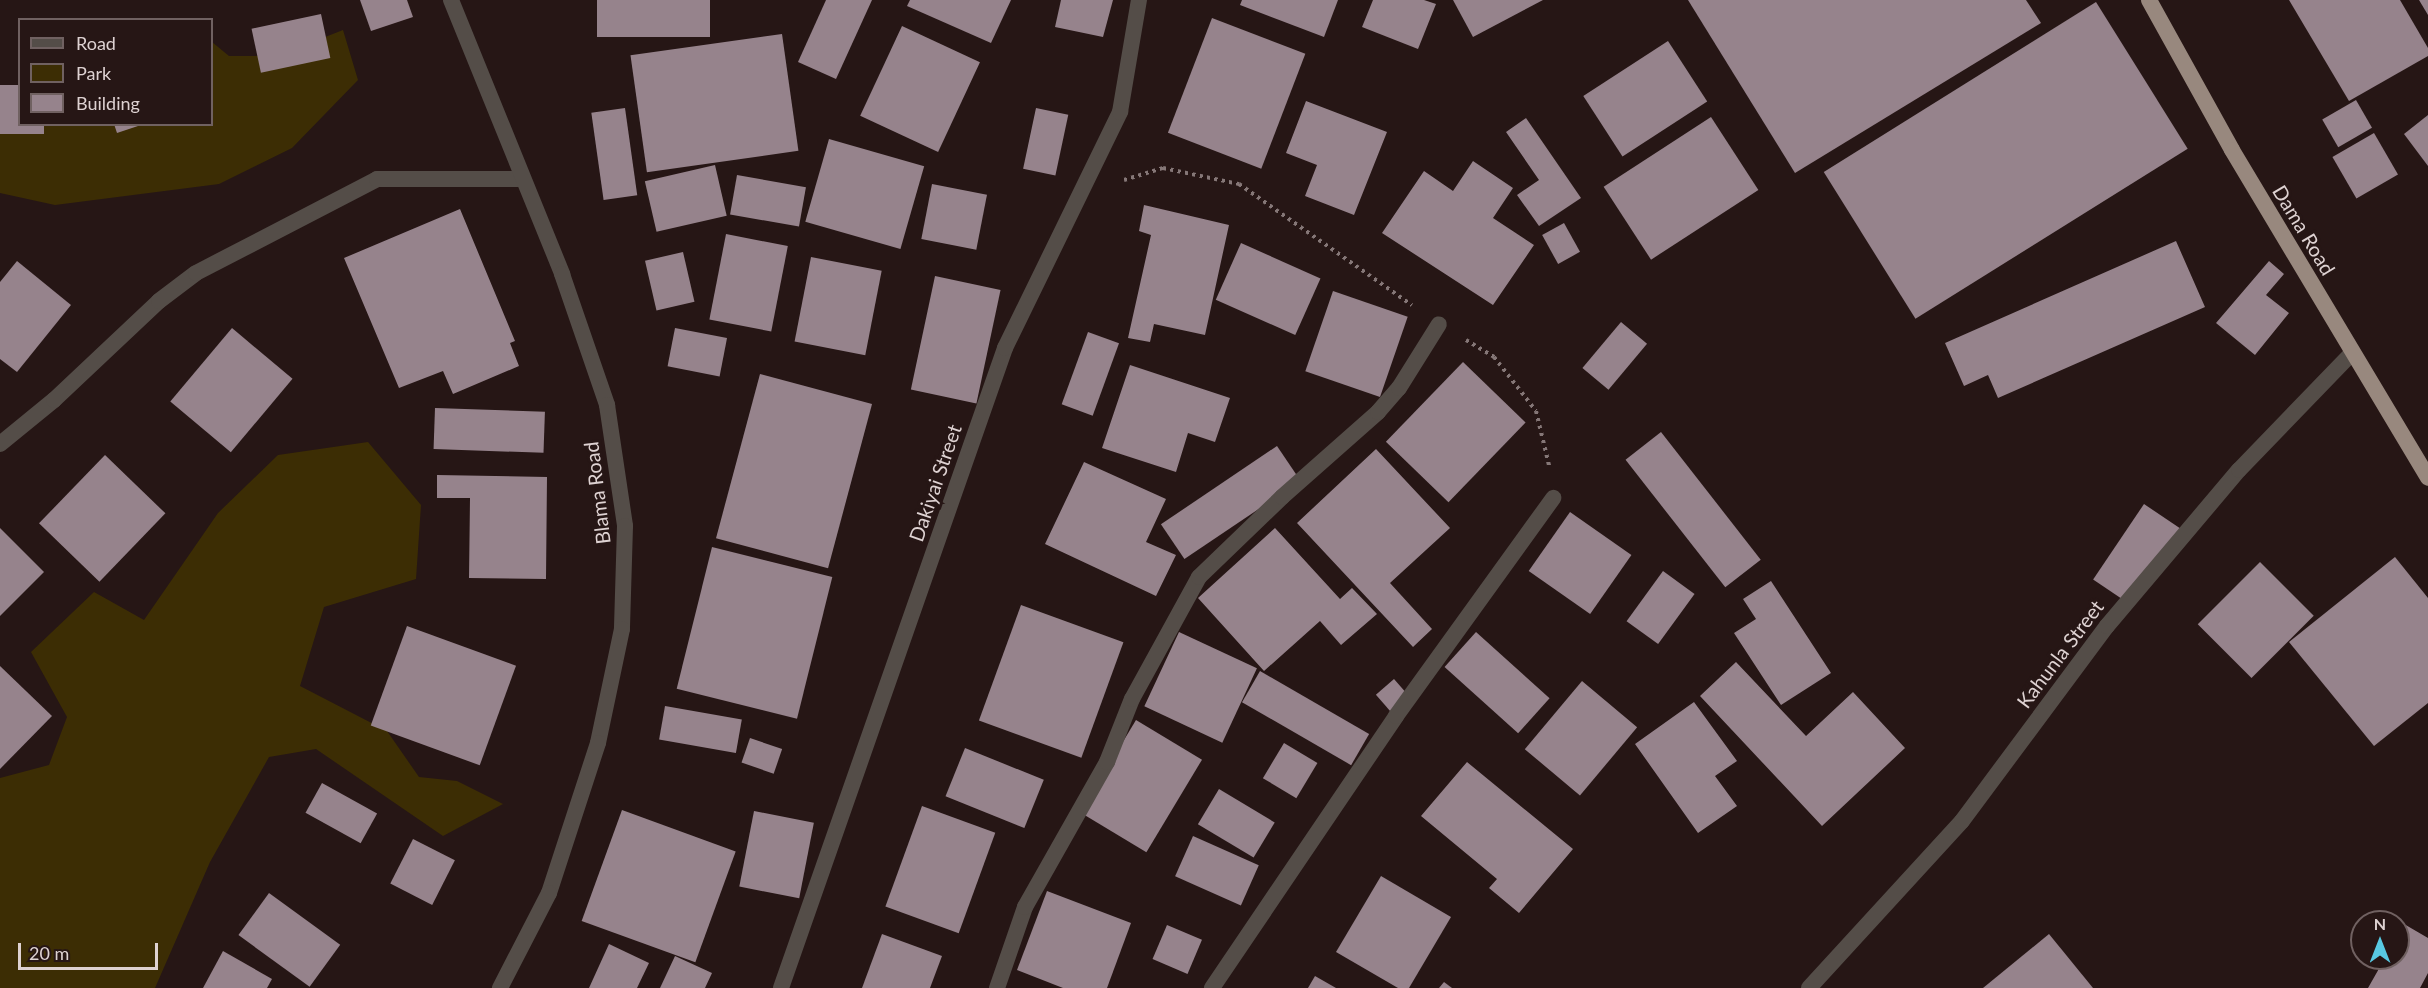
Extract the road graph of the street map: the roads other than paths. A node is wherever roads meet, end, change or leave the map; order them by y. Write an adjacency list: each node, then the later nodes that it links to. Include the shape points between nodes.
1 (451, 0): 4 (street, Blama Road)
2 (1139, 0): 11 (street, Dakiyai Street, via 1120,112 1005,348)
3 (2149, 0): 6 (highway, Dama Road)
4 (521, 179): 7 (street, via 377,179 196,273 159,301 54,400); 10 (street, Blama Road, via 562,274 607,405 625,526 622,629 598,743 549,893)
5 (1439, 324): 12 (street, via 1399,388 1378,412 1199,577 1132,699 1107,762 1025,907)
6 (2352, 353): 8 (highway, Dama Road); 14 (street, Kahunla Street, via 2239,470 2107,626 1962,821)
7 (0, 444)
8 (2428, 478)
9 (1553, 498): 13 (street, via 1389,726)
10 (500, 988)
11 (781, 988)
12 (996, 988)
13 (1212, 988)
14 (1809, 988)

